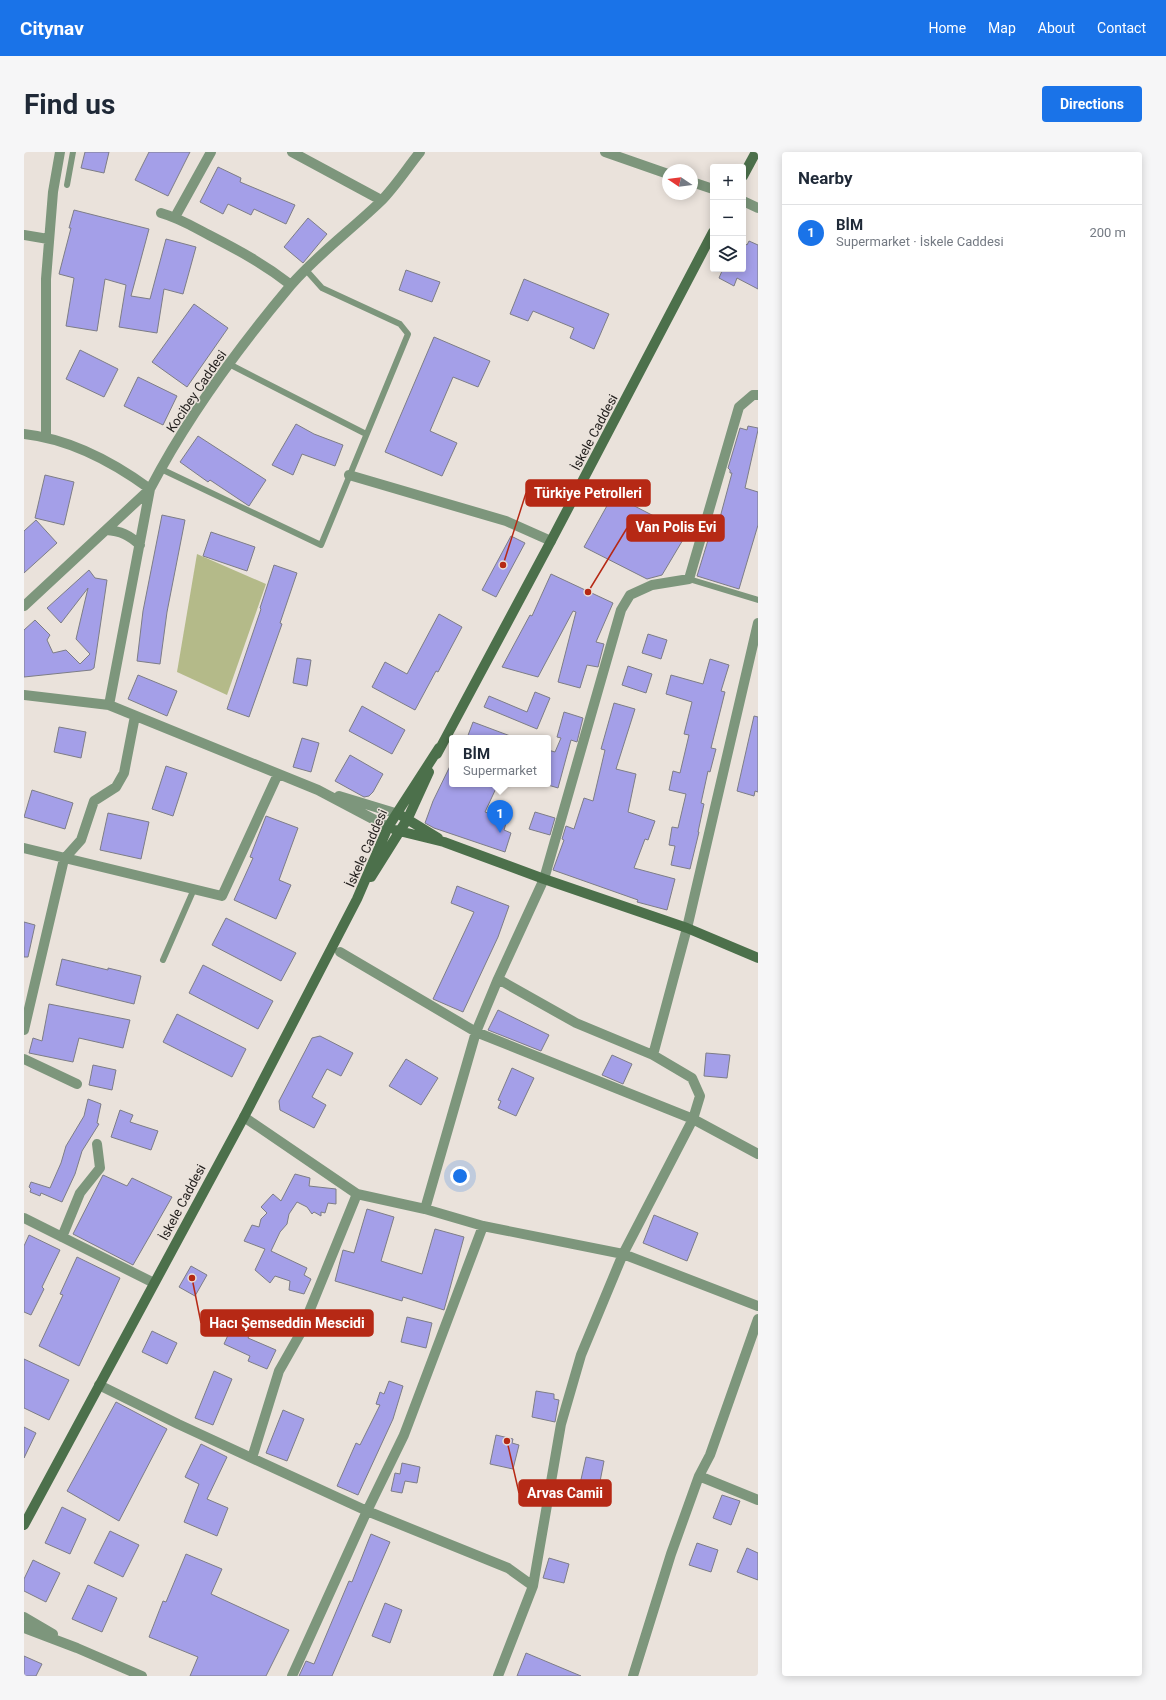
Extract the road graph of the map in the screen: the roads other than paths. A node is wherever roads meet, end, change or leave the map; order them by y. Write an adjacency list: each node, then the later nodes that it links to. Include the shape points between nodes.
1 (60, 152): 20 (street)
2 (73, 152): 11 (lane)
3 (212, 152): 17 (street)
4 (292, 152): 13 (street)
5 (420, 152): 13 (street, Kocibey Caddesi)
6 (606, 152): 9 (street)
7 (756, 152): 8 (main road)
8 (746, 170)
9 (662, 172)
10 (698, 184): 12 (street)
11 (67, 185)
12 (710, 188)
13 (381, 200): 21 (street, Kocibey Caddesi)
14 (746, 202): 15 (street)
15 (758, 208)
16 (161, 214): 17 (street)
17 (175, 217): 22 (street, via 267,266)
18 (24, 235): 20 (street)
19 (711, 236): 32 (main road, İskele Caddesi)
20 (48, 239): 27 (street)
21 (306, 270): 22 (street, Kocibey Caddesi); 26 (lane, via 322,288 400,324 408,334)
22 (291, 285): 23 (street, Kocibey Caddesi)
23 (229, 364): 26 (lane); 28 (street, Kocibey Caddesi, via 193,415)
24 (758, 395): 34 (street, via 753,395 739,407)
25 (24, 434): 27 (street)
26 (366, 434): 29 (lane)
27 (46, 436): 30 (street, via 69,443 129,474)
28 (161, 469): 29 (lane, via 321,545); 30 (street, Kocibey Caddesi)
29 (349, 475): 32 (street, via 506,521)
30 (150, 489): 31 (street); 33 (street, Kocibey Caddesi)
31 (106, 530): 33 (street, via 124,533); 36 (street)
32 (551, 541): 41 (main road, İskele Caddesi)
33 (140, 545): 39 (street, Kocibey Caddesi)
34 (689, 579): 35 (lane); 51 (street, via 652,585 630,595 621,610 600,691)
35 (758, 600)
36 (24, 606)
37 (758, 623): 54 (street)
38 (24, 695): 39 (street)
39 (109, 705): 40 (street)
40 (135, 716): 42 (street); 50 (street, via 124,774 116,787 94,801 81,840)
41 (440, 748): 44 (main road, İskele Caddesi); 45 (main road, İskele Caddesi)
42 (278, 774): 43 (street); 52 (street, via 222,896)
43 (318, 790): 44 (street); 46 (street)
44 (395, 813): 45 (main road); 46 (main road, İskele Caddesi)
45 (408, 818): 47 (main road, İskele Caddesi); 48 (main road)
46 (388, 827): 47 (main road); 53 (main road, İskele Caddesi)
47 (400, 833): 48 (main road); 53 (main road, İskele Caddesi)
48 (444, 842): 51 (main road)
49 (24, 848): 50 (street)
50 (64, 859): 52 (street); 59 (street)
51 (544, 879): 54 (main road); 58 (street)
52 (194, 889): 57 (lane)
53 (357, 899): 64 (main road, İskele Caddesi)
54 (688, 928): 56 (main road); 61 (street)
55 (340, 952): 60 (street)
56 (758, 958)
57 (163, 960)
58 (498, 979): 60 (street); 61 (street, via 576,1023)
59 (24, 1030)
60 (476, 1032): 65 (street); 69 (street)
61 (652, 1055): 65 (street, via 692,1078 700,1096)
62 (24, 1059): 63 (street)
63 (77, 1084)
64 (244, 1117): 68 (street); 74 (main road, İskele Caddesi)
65 (693, 1119): 67 (street); 73 (street)
66 (97, 1144): 72 (street, via 100,1168 80,1193)
67 (758, 1154)
68 (357, 1194): 69 (street); 78 (street, via 300,1334 279,1371)
69 (425, 1209): 71 (street)
70 (24, 1218): 72 (street)
71 (483, 1226): 73 (street); 81 (street, via 404,1435)
72 (62, 1237): 74 (street)
73 (623, 1254): 75 (street); 84 (street, via 581,1355 561,1424)
74 (154, 1283): 77 (main road, İskele Caddesi)
75 (758, 1306)
76 (758, 1319): 79 (street, via 710,1455)
77 (99, 1385): 78 (street); 82 (main road, İskele Caddesi)
78 (252, 1458): 81 (street)
79 (699, 1476): 80 (street); 91 (street, via 671,1554)
80 (758, 1500)
81 (367, 1510): 84 (street, via 508,1568); 89 (street)
82 (27, 1521): 83 (main road, İskele Caddesi)
83 (24, 1531)
84 (532, 1586): 90 (street)
85 (24, 1617): 87 (street)
86 (24, 1628): 87 (street)
87 (77, 1648): 88 (street)
88 (142, 1676)
89 (292, 1676)
90 (498, 1676)
91 (633, 1676)

